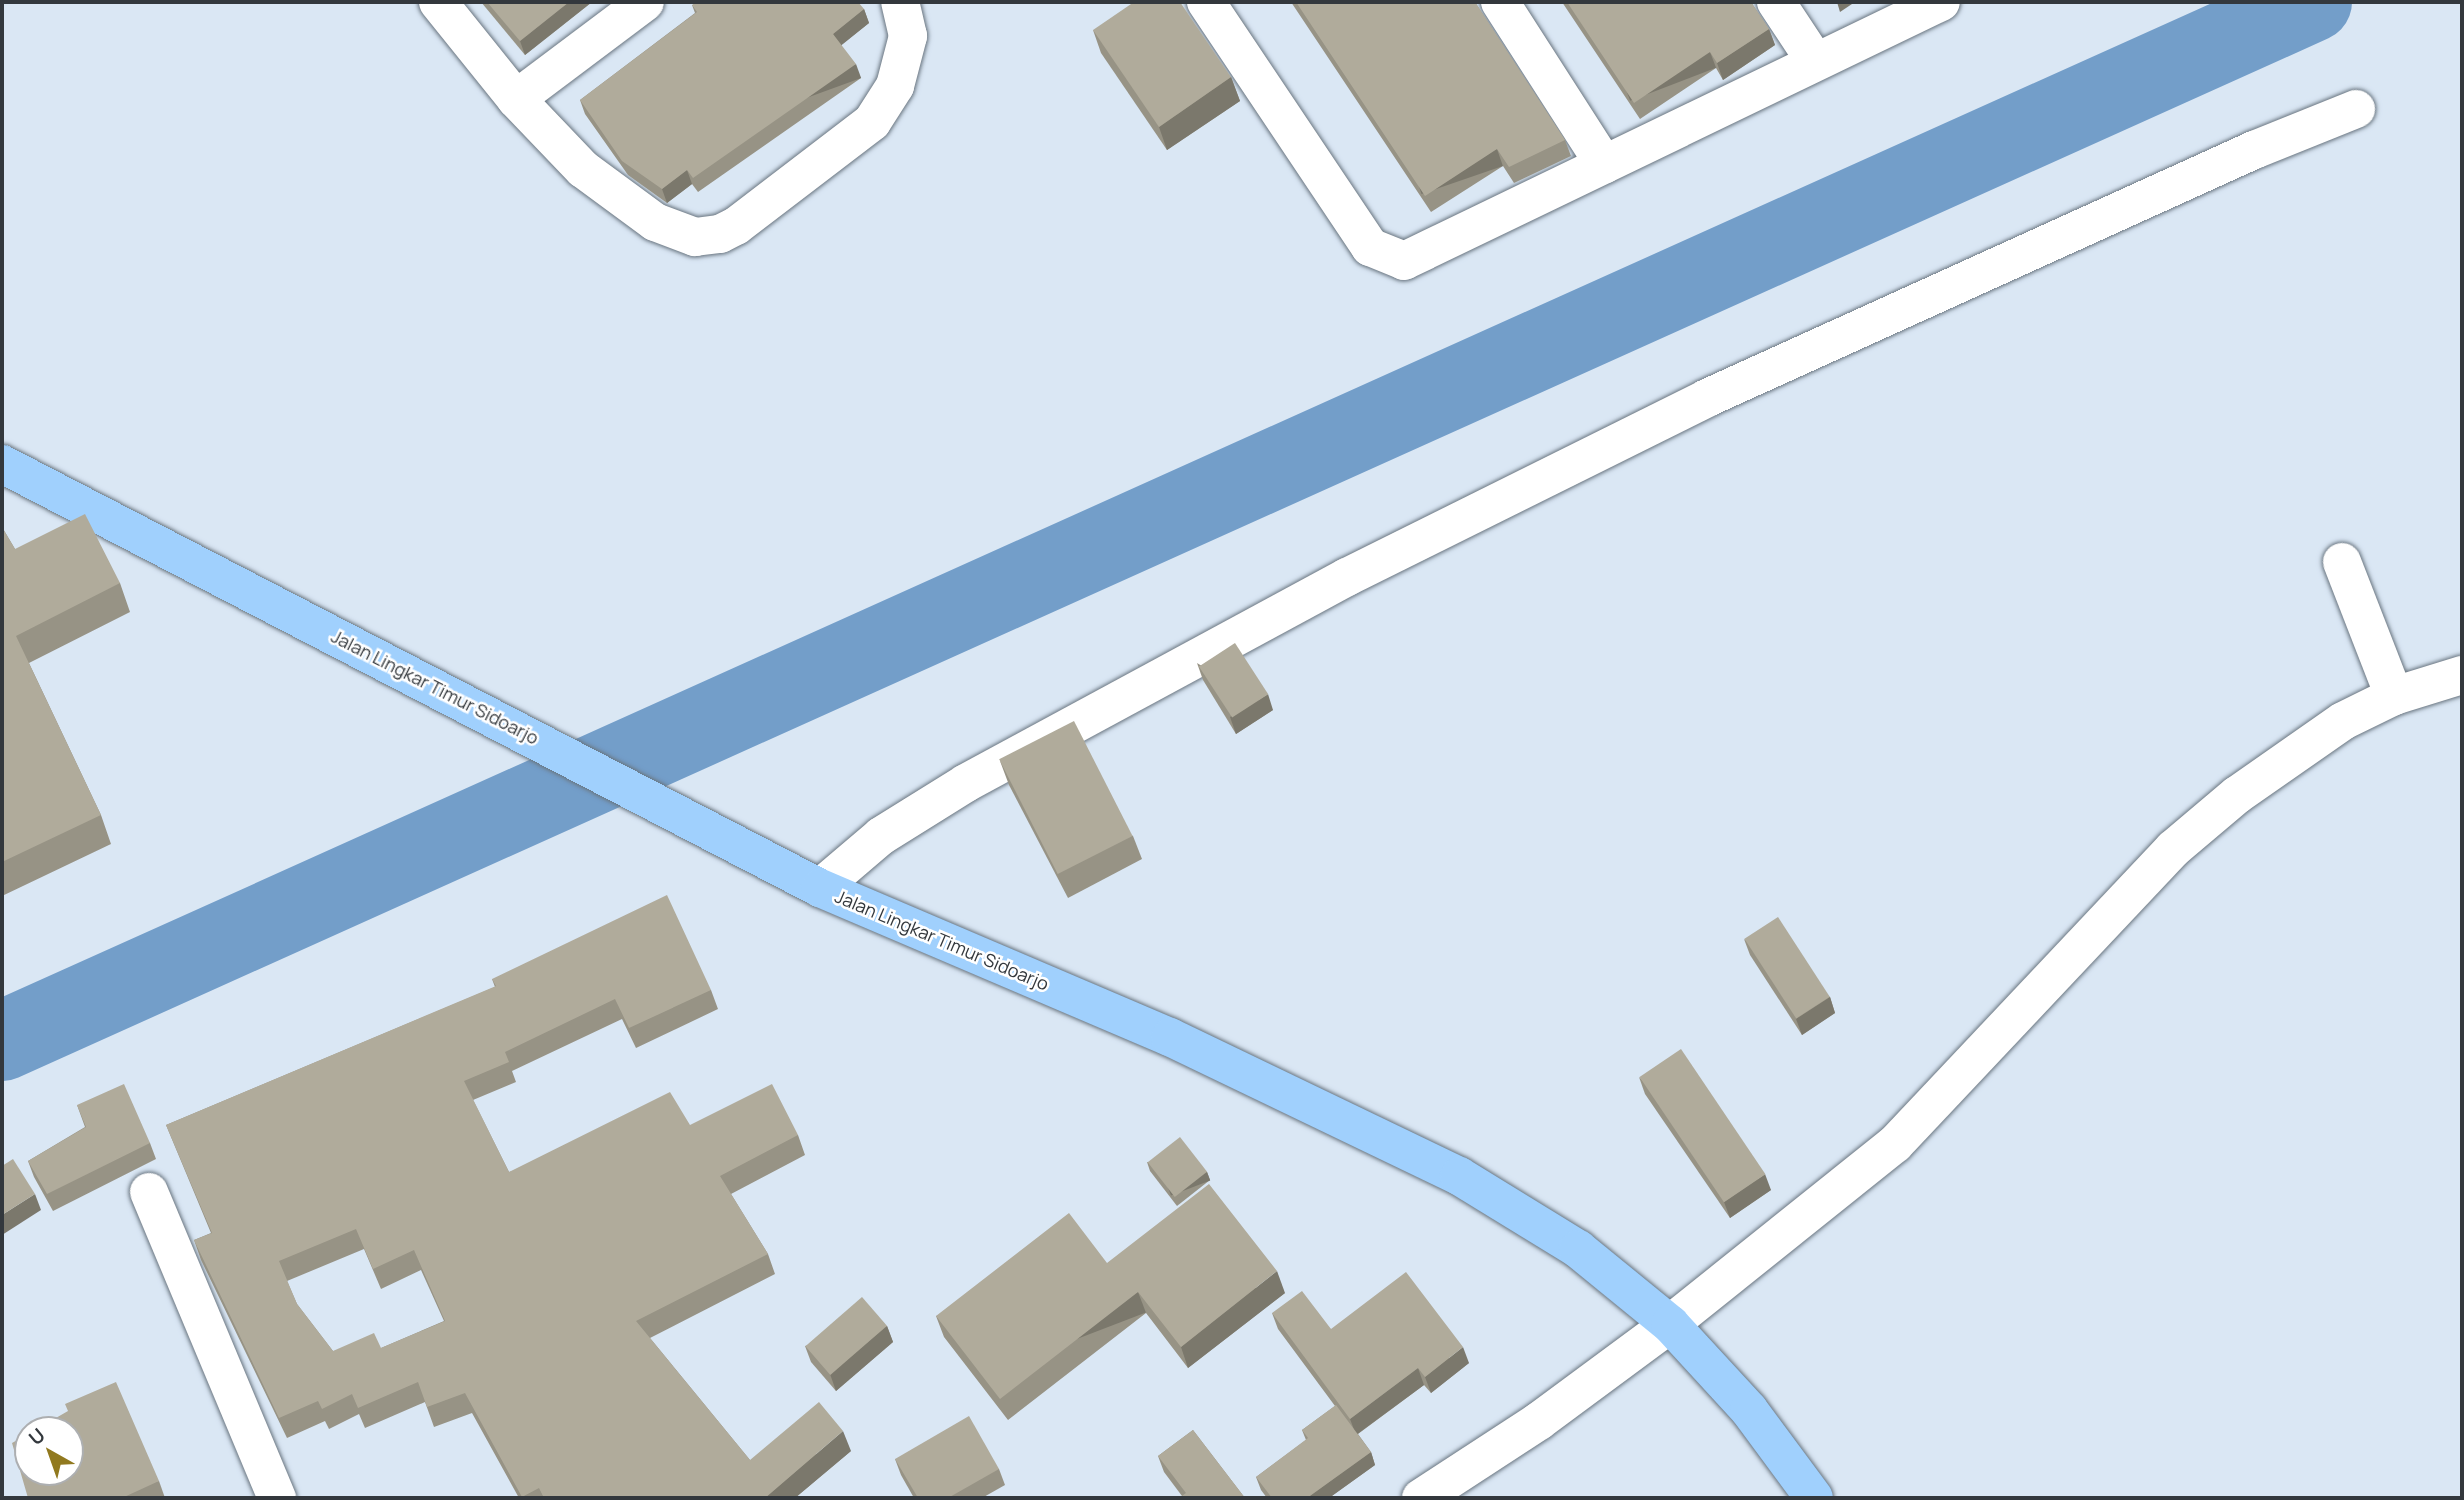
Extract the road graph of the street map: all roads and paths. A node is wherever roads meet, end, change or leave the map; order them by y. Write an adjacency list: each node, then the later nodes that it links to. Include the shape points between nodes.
1 (438, 2): 9 (street)
2 (645, 2): 9 (street)
3 (900, 2): 9 (street, via 908,36 885,106 872,122 720,234 678,234 655,222 583,169)
4 (1208, 2): 11 (street, via 1370,247 1404,261)
5 (1500, 2): 11 (street)
6 (1776, 2): 8 (street)
7 (1941, 2): 8 (street)
8 (1815, 61): 11 (street)
9 (516, 100)
10 (2356, 109): 16 (street, via 2254,150 1707,398 1347,577 966,783 881,836)
11 (1604, 164)
12 (2, 464): 16 (main road, Jalan Lingkar Timur Sidoarjo)
13 (2342, 562): 15 (street)
14 (2462, 675): 15 (street)
15 (2394, 696): 18 (street, via 2293,753 2173,849 1895,1144)
16 (820, 887): 18 (main road, Jalan Lingkar Timur Sidoarjo, via 1170,1037 1447,1170 1578,1250)
17 (149, 1192): 19 (street)
18 (1670, 1324): 20 (street, via 1539,1421); 21 (main road, Jalan Lingkar Timur Sidoarjo, via 1749,1410)
19 (277, 1498)
20 (1421, 1498)
21 (1814, 1498)

